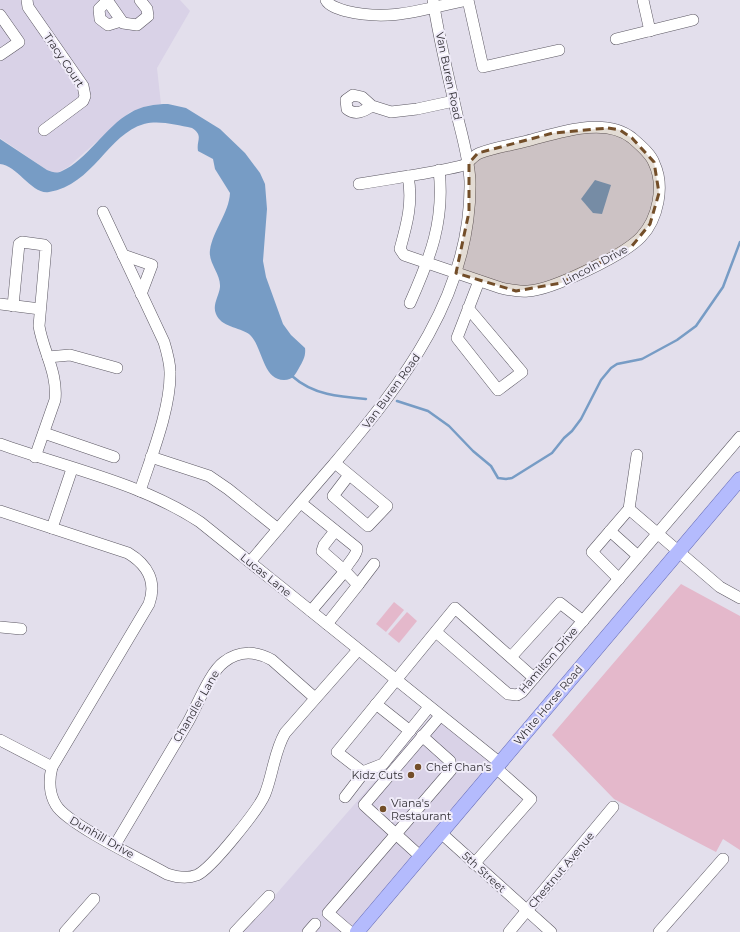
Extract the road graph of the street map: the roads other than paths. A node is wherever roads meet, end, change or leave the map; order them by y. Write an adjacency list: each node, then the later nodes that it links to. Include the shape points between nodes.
1 (27, 0): 17 (street, Tracy Court, via 28,7 85,91 83,101)
2 (107, 0): 10 (street); 10 (street, via 99,9 100,19 108,25)
3 (140, 0): 10 (street, via 147,9 148,16 137,25 128,25)
4 (326, 0): 7 (street, via 337,8 366,16 400,15)
5 (467, 0): 7 (street); 13 (street, via 483,68)
6 (643, 0): 11 (street)
7 (433, 4): 15 (street, Van Buren Road)
8 (0, 14): 14 (street, via 19,42)
9 (693, 20): 11 (street)
10 (121, 21)
11 (650, 31): 12 (street)
12 (616, 39)
13 (559, 50)
14 (0, 55)
15 (454, 101): 16 (street, via 417,110 391,112); 18 (street, Van Buren Road)
16 (372, 106)
17 (44, 130)
18 (468, 163): 19 (street); 25 (street, Van Buren Road, via 469,212); 26 (street, Lincoln Drive, via 478,153 553,133 608,128 620,130 632,138 654,162 658,176 659,194 656,211 642,236 632,246 561,283 529,291 516,291)
19 (439, 170): 20 (street); 24 (street, via 439,219)
20 (408, 176): 21 (street); 24 (street, Lincoln Drive, via 411,188 410,209 400,249 404,254)
21 (359, 184)
22 (103, 212): 23 (street)
23 (123, 255): 27 (street); 27 (street, via 152,265)
24 (428, 263): 25 (street, Lincoln Drive); 28 (street)
25 (456, 273): 26 (street, Lincoln Drive); 42 (street, Van Buren Road, via 442,310 411,366 371,420)
26 (479, 281): 31 (street)
27 (141, 294): 41 (street, via 164,342 170,373 167,402)
28 (410, 303)
29 (0, 304): 30 (street)
30 (13, 306): 32 (street); 32 (street, via 17,248 22,242 32,243 46,247)
31 (468, 308): 31 (street, via 457,338 498,390 522,372)
32 (40, 309): 33 (street, via 40,337)
33 (48, 357): 34 (street, via 70,355); 35 (street, via 56,390)
34 (116, 368)
35 (44, 433): 39 (street); 40 (street)
36 (740, 437): 54 (street, Hamilton Drive)
37 (0, 444): 39 (street, Lucas Lane)
38 (636, 455): 48 (street)
39 (35, 457): 43 (street, Lucas Lane)
40 (114, 457)
41 (151, 457): 46 (street); 51 (street, via 209,476)
42 (335, 462): 44 (street); 47 (street, Van Buren Road)
43 (72, 469): 46 (street, Lucas Lane); 50 (street)
44 (349, 475): 44 (street, via 387,506 368,526 333,496)
45 (740, 479): 55 (main road, White Horse Road)
46 (140, 491): 57 (street, Lucas Lane, via 179,508)
47 (301, 502): 51 (street, Van Buren Road); 52 (street)
48 (629, 509): 53 (street); 54 (street)
49 (0, 511): 50 (street, Dunhill Drive)
50 (52, 528): 81 (street, Dunhill Drive, via 128,553 148,571 153,589 145,612)
51 (278, 529): 57 (street, Van Buren Road)
52 (335, 531): 59 (street, via 357,548); 59 (street, via 324,544 322,551)
53 (610, 531): 56 (street); 60 (street, via 592,552)
54 (658, 533): 55 (street); 56 (street, Hamilton Drive)
55 (680, 552): 62 (street, via 720,587); 80 (main road, White Horse Road)
56 (638, 556): 60 (street, Hamilton Drive)
57 (250, 562): 63 (street, Lucas Lane)
58 (374, 564): 61 (street)
59 (345, 571): 61 (street); 63 (street)
60 (619, 579): 64 (street, Hamilton Drive)
61 (358, 585): 65 (street)
62 (740, 598)
63 (311, 611): 65 (street, Lucas Lane)
64 (583, 621): 70 (street, via 560,603); 71 (street, Hamilton Drive)
65 (327, 624): 69 (street, Lucas Lane)
66 (0, 627): 67 (street)
67 (21, 629)
68 (436, 632): 70 (street, via 455,608); 71 (street, Hamilton Drive, via 508,694 517,695); 72 (street)
69 (358, 650): 72 (street, Lucas Lane); 73 (street, Dunhill Drive)
70 (511, 657): 71 (street)
71 (534, 678)
72 (396, 681): 74 (street); 75 (street, Lucas Lane)
73 (315, 698): 87 (street, Dunhill Drive, via 281,739 262,801 204,870 188,877 167,874); 87 (street, Chandler Lane, via 264,656 248,653 233,656 224,662 203,692)
74 (376, 704): 77 (street); 82 (street, via 337,752)
75 (429, 707): 76 (street, Lucas Lane); 77 (street)
76 (440, 716): 78 (street); 80 (street, Lucas Lane)
77 (410, 731): 82 (street, via 383,764)
78 (422, 736): 86 (street, via 450,761 451,768); 86 (street, via 364,805)
79 (0, 740): 81 (street)
80 (498, 766): 85 (main road, White Horse Road); 90 (street, Lucas Lane, via 531,799)
81 (52, 767): 87 (street, Dunhill Drive, via 50,786 56,805 62,813 76,824)
82 (364, 774): 83 (street)
83 (345, 797)
84 (613, 807): 93 (street, Chestnut Avenue)
85 (441, 833): 88 (main road, White Horse Road); 90 (street, 5th Street)
86 (396, 834): 88 (street); 96 (street, via 328,913)
87 (114, 845)
88 (421, 857): 97 (main road, White Horse Road)
89 (723, 859): 100 (street)
90 (474, 864): 93 (street, 5th Street)
91 (269, 896): 95 (street)
92 (94, 899): 94 (street)
93 (527, 911): 98 (street, Chestnut Avenue); 99 (street, 5th Street)
94 (65, 932)
95 (235, 932)
96 (350, 932)
97 (357, 932)
98 (509, 932)
99 (551, 932)
100 (659, 932)

